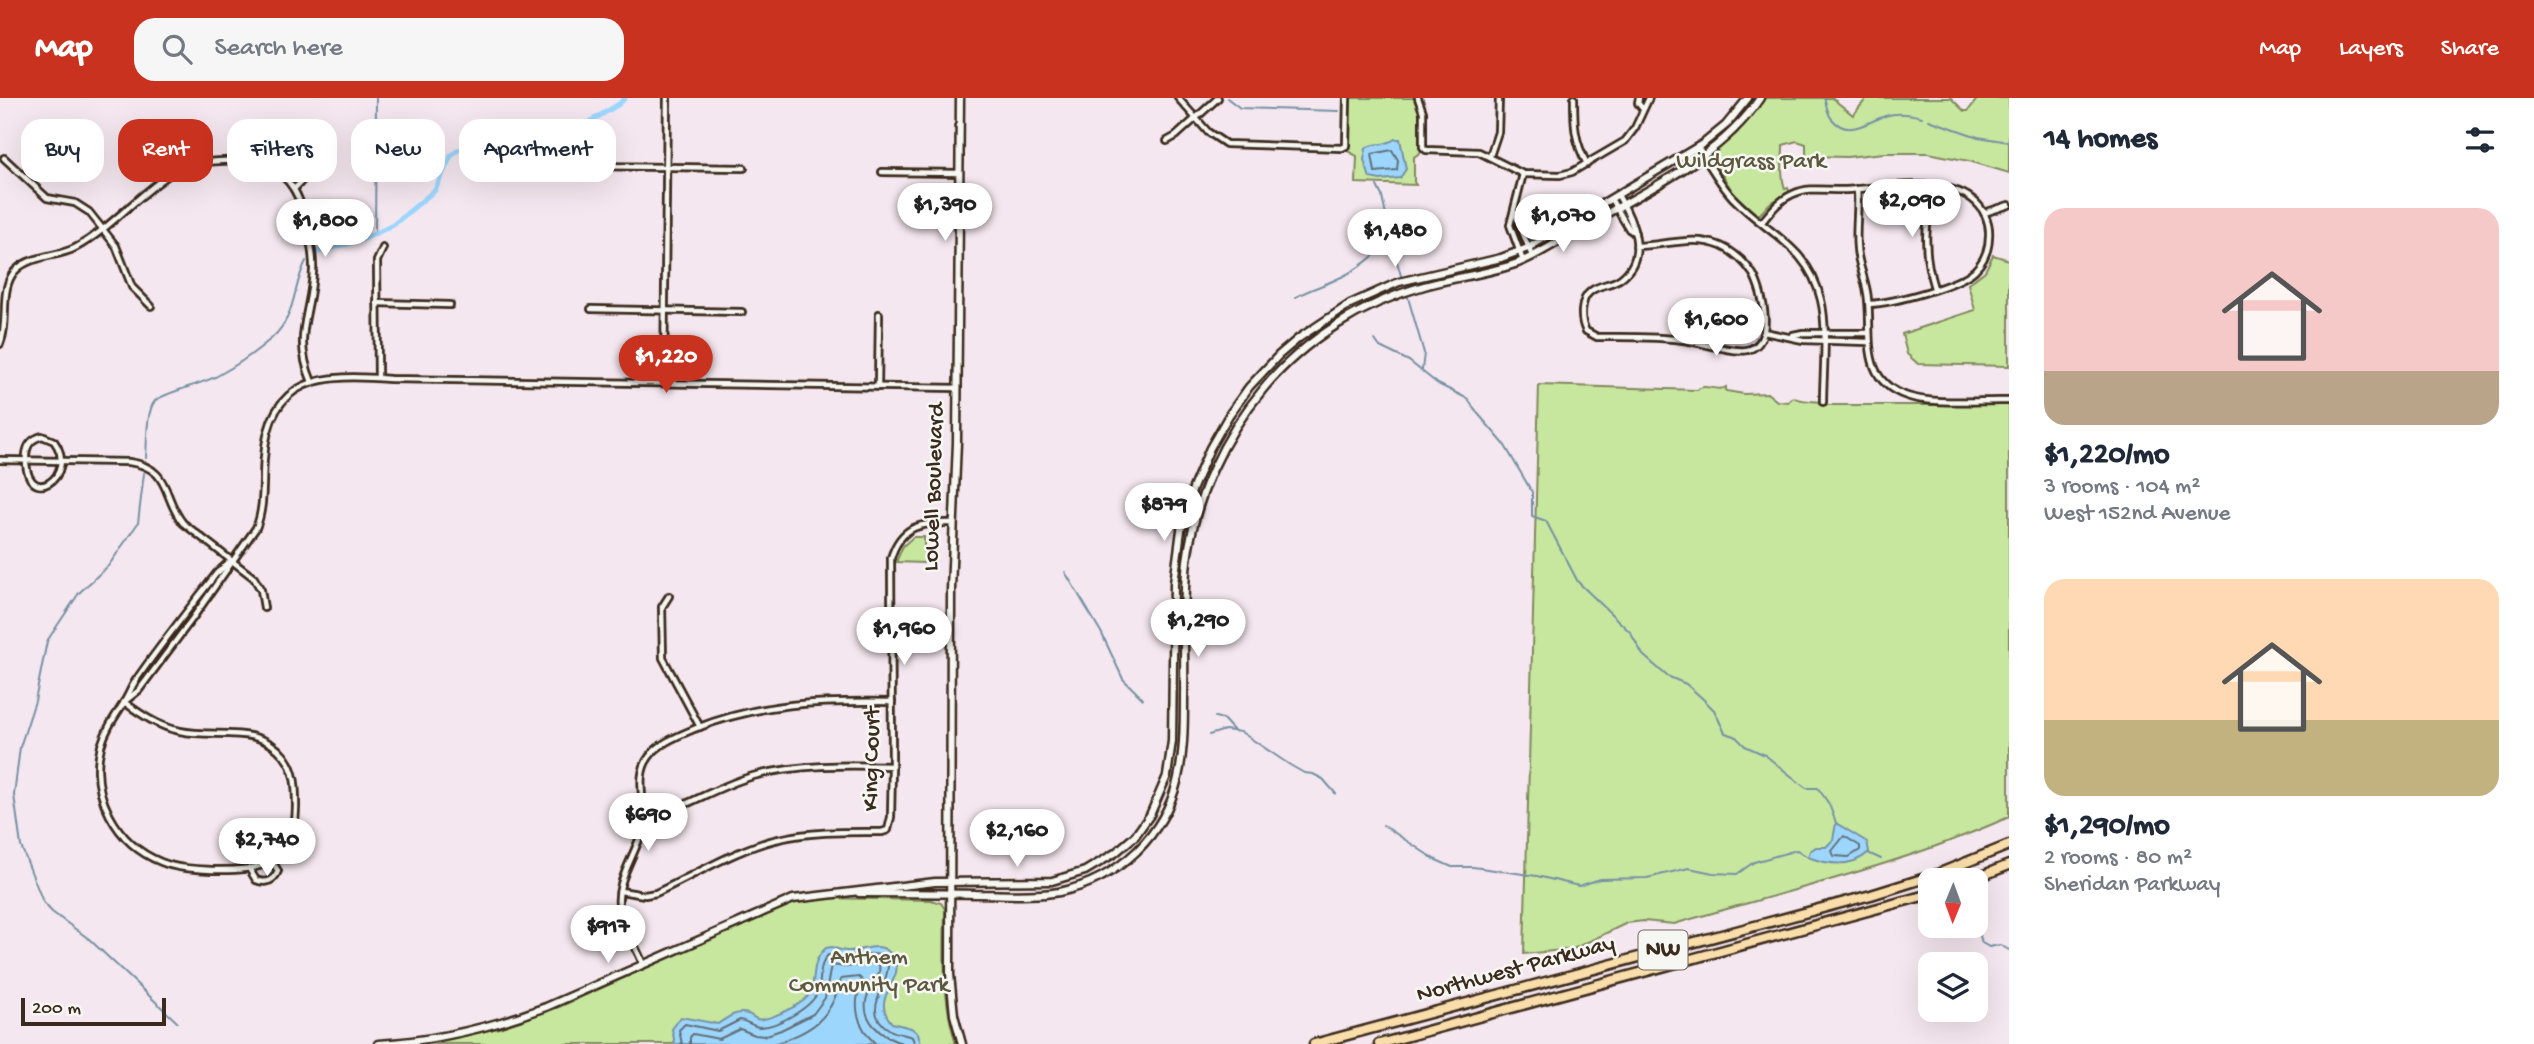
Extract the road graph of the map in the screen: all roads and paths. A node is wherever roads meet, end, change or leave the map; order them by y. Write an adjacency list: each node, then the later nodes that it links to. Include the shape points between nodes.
1 (667, 98): 23 (street)
2 (960, 98): 26 (main road, Lowell Boulevard)
3 (1178, 98): 14 (street)
4 (1218, 98): 14 (street)
5 (1347, 98): 14 (street, via 1346,146 1342,148 1233,146 1217,140)
6 (1418, 98): 18 (street, via 1426,150 1466,150)
7 (1499, 98): 18 (street, via 1498,132)
8 (1574, 98): 21 (street, via 1576,139)
9 (1639, 98): 13 (street)
10 (1650, 98): 13 (street)
11 (1748, 98): 16 (main road, via 1726,125)
12 (1760, 98): 17 (main road, via 1735,129)
13 (1643, 109): 21 (street, via 1630,136)
14 (1196, 119): 15 (street)
15 (1167, 141)
16 (1698, 147): 17 (street); 33 (main road)
17 (1704, 155): 35 (main road); 38 (street, via 1734,199)
18 (1490, 156): 27 (street)
19 (4, 158): 39 (street, via 42,194 80,205)
20 (227, 162): 39 (street, via 202,162 170,173)
21 (1587, 164): 27 (street, via 1560,175)
22 (616, 167): 23 (street)
23 (666, 168): 24 (street); 53 (street)
24 (744, 169)
25 (882, 172): 26 (street)
26 (959, 173): 65 (main road, Lowell Boulevard)
27 (1523, 174): 36 (street)
28 (288, 182): 31 (street)
29 (300, 182): 31 (street)
30 (1932, 187): 32 (street, via 1908,184); 37 (street, via 1964,194); 46 (street, via 1925,248)
31 (294, 189): 62 (street, via 313,264 301,340)
32 (1857, 189): 38 (street, via 1795,193 1779,202); 49 (street, via 1857,247)
33 (1614, 197): 35 (street); 41 (main road)
34 (2009, 205): 37 (street)
35 (1620, 206): 40 (street, via 1635,227); 44 (main road)
36 (1514, 210): 41 (street); 43 (street, via 1510,225)
37 (1984, 213): 46 (street, via 1990,233 1980,264 1964,278)
38 (1762, 222): 58 (street, via 1808,266 1821,298)
39 (102, 228): 48 (street, via 76,247 16,269); 51 (street, via 120,252 132,287)
40 (1636, 246): 56 (street, via 1695,240 1730,251 1757,283); 56 (street, via 1625,274 1586,297 1583,323 1589,334 1680,340 1740,350 1754,347)
41 (1528, 247): 43 (main road); 44 (street)
42 (383, 248): 47 (street, via 377,261)
43 (1519, 251): 45 (street); 89 (main road, via 1376,291 1320,322 1255,380 1202,463 1185,513 1175,565 1171,759 1162,792 1145,823 1108,859 1069,877 1034,882)
44 (1532, 256): 45 (main road)
45 (1523, 261): 92 (main road, via 1425,286 1352,316 1322,334 1274,377 1233,430 1206,484 1187,562 1183,762 1172,800 1140,848 1119,866 1077,887 1043,894)
46 (1934, 288): 49 (street)
47 (377, 303): 50 (street); 61 (street)
48 (3, 304): 60 (street)
49 (1869, 304): 57 (street)
50 (450, 305)
51 (151, 306)
52 (591, 309): 53 (street)
53 (665, 310): 54 (street); 63 (street)
54 (743, 312)
55 (879, 314): 64 (street)
56 (1764, 332): 58 (street)
57 (1868, 333): 58 (street); 59 (street)
58 (1824, 337): 59 (street); 67 (street)
59 (1868, 342): 66 (street, via 1876,371 1899,393 1923,400)
60 (0, 344)
61 (378, 377): 62 (street, via 341,376); 63 (street)
62 (312, 382): 72 (street, via 289,396 272,418 265,442 259,521)
63 (664, 382): 64 (street)
64 (878, 387): 65 (street)
65 (958, 388): 71 (main road, Lowell Boulevard)
66 (2009, 401)
67 (1822, 402)
68 (0, 460): 69 (street)
69 (26, 460): 70 (street); 70 (street, via 30,442 43,436 57,444); 70 (street, via 28,475 42,485 55,480)
70 (60, 460): 72 (street, via 145,466 162,480 183,523)
71 (953, 523): 80 (street, King Court, via 921,525 895,545 890,568); 89 (main road, Lowell Boulevard)
72 (231, 561): 74 (street, via 258,583); 75 (street, via 215,574); 76 (street)
73 (668, 596): 81 (street, via 662,607 663,658)
74 (264, 608)
75 (185, 614): 76 (street); 77 (street)
76 (192, 619): 78 (street)
77 (156, 653): 78 (street); 79 (street)
78 (163, 658): 79 (street)
79 (124, 702): 85 (street, via 170,729 252,735 278,749 295,778 296,816 290,840); 87 (street, via 105,735 99,767 104,803 120,832 143,853 170,865)
80 (892, 702): 81 (street, via 780,705); 82 (street, King Court)
81 (700, 727): 83 (street, via 671,740 648,758 642,771)
82 (891, 766): 83 (street, via 775,771); 90 (street, King Court, via 888,830 777,839 656,893)
83 (644, 819): 90 (street)
84 (2009, 845): 97 (highway, Northwest Parkway / NW, via 1882,891)
85 (272, 861): 87 (street); 87 (street, via 278,871 269,881 256,880)
86 (2009, 865): 88 (highway)
87 (250, 870)
88 (1988, 873)
89 (951, 882): 91 (main road); 92 (main road, Lowell Boulevard)
90 (620, 891): 94 (street, via 619,909)
91 (833, 893): 92 (main road); 94 (main road, via 779,903)
92 (952, 894): 96 (main road, Lowell Boulevard, via 951,985)
93 (1918, 897): 98 (highway, Northwest Parkway / NW)
94 (643, 964): 95 (main road, via 512,1019 447,1036)
95 (378, 1044)
96 (962, 1044)
97 (1314, 1044)
98 (1379, 1044)

